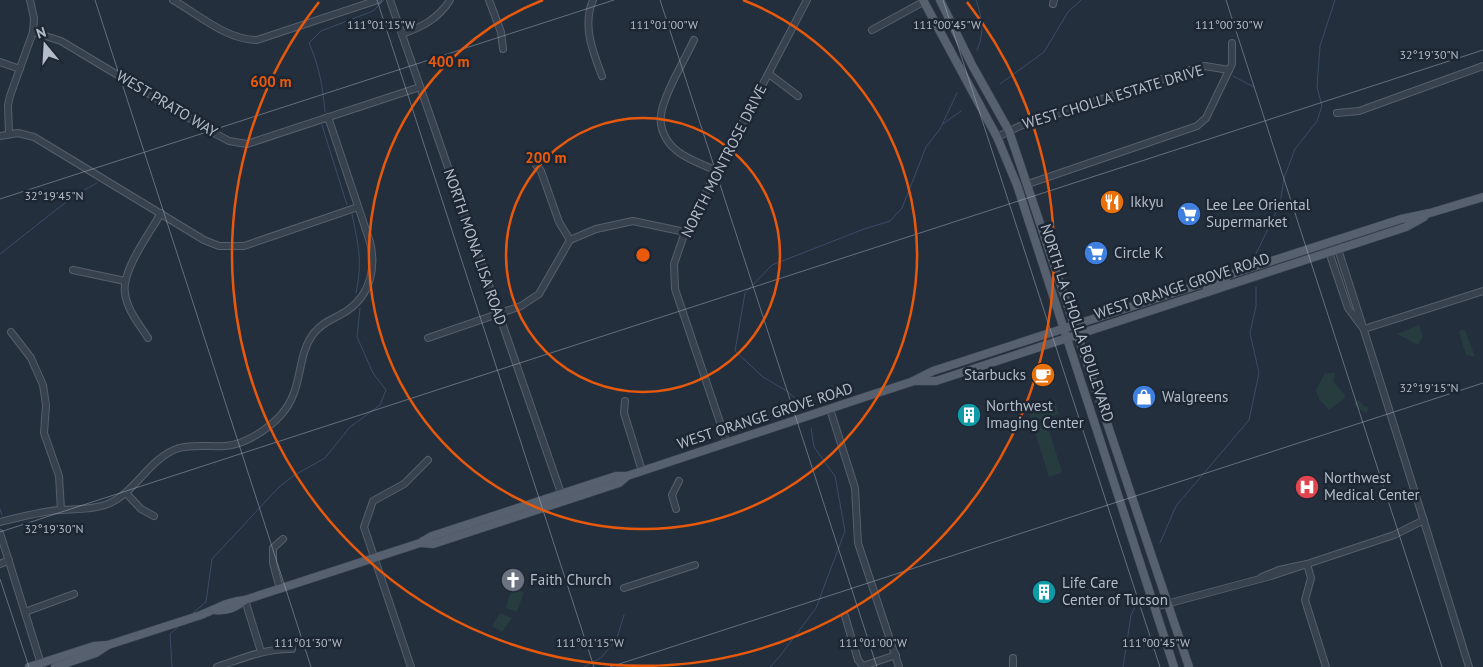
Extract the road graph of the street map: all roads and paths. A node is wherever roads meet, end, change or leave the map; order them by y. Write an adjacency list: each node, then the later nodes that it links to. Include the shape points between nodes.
1 (30, 0): 12 (street)
2 (173, 0): 3 (street, via 227,33 257,40)
3 (378, 0)
4 (390, 0): 13 (street, NORTH MONA LISA ROAD)
5 (450, 0): 13 (street, via 429,22)
6 (490, 0): 16 (street, via 501,32)
7 (593, 0): 22 (street, via 588,30)
8 (807, 0): 21 (street, NORTH MONTROSE DRIVE)
9 (940, 0): 27 (main road, NORTH LA CHOLLA BOULEVARD)
10 (923, 1): 11 (street); 30 (main road, NORTH LA CHOLLA BOULEVARD)
11 (872, 30)
12 (33, 32): 19 (street); 26 (street, WEST PRATO WAY, via 61,41 229,141 247,144)
13 (402, 34): 23 (street, NORTH MONA LISA ROAD)
14 (694, 40): 32 (street, via 664,104 660,115 661,128 676,150)
15 (1232, 43): 20 (street)
16 (503, 50)
17 (0, 62): 19 (street)
18 (1483, 66): 25 (street, via 1359,111)
19 (20, 69): 28 (street, via 8,105)
20 (1230, 70): 27 (street, WEST CHOLLA ESTATE DRIVE, via 1205,66 1196,68); 33 (street, via 1206,118 1197,126)
21 (769, 74): 24 (street); 32 (street, NORTH MONTROSE DRIVE)
22 (602, 76)
23 (420, 87): 26 (street, WEST PRATO WAY); 49 (street, NORTH MONA LISA ROAD)
24 (798, 96)
25 (1337, 113)
26 (328, 117): 35 (street)
27 (1009, 131): 30 (street, WEST CHOLLA ESTATE DRIVE); 33 (main road, NORTH LA CHOLLA BOULEVARD)
28 (9, 134): 29 (street); 36 (street, via 34,137)
29 (0, 136)
30 (998, 137): 51 (main road, NORTH LA CHOLLA BOULEVARD)
31 (536, 166): 39 (street)
32 (717, 171): 38 (street, NORTH MONTROSE DRIVE)
33 (1028, 184): 50 (main road, NORTH LA CHOLLA BOULEVARD)
34 (1483, 197): 37 (main road, WEST ORANGE GROVE ROAD)
35 (358, 207): 36 (street, via 237,247 211,244); 66 (street, via 373,256 369,281 355,304 315,331 307,346 296,390 281,415 256,435 227,446 190,446 167,454)
36 (161, 213): 46 (street, via 132,262)
37 (1430, 214): 40 (main road, WEST ORANGE GROVE ROAD, via 1401,219); 42 (main road, WEST ORANGE GROVE ROAD, via 1406,227)
38 (685, 232): 39 (street, via 633,221 596,229); 61 (street, NORTH MONTROSE DRIVE, via 674,264 675,289)
39 (570, 240): 49 (street, via 539,294 521,306)
40 (1335, 240): 41 (main road, WEST ORANGE GROVE ROAD); 42 (street)
41 (1326, 243): 43 (street); 44 (main road, WEST ORANGE GROVE ROAD)
42 (1338, 249): 43 (main road, WEST ORANGE GROVE ROAD); 52 (street)
43 (1329, 252): 48 (main road, WEST ORANGE GROVE ROAD); 52 (street, via 1348,308)
44 (1261, 264): 48 (main road, via 1242,275 1210,286); 50 (main road, WEST ORANGE GROVE ROAD)
45 (73, 270): 46 (street)
46 (126, 281): 55 (street, via 124,293 131,313)
47 (1483, 291): 52 (street)
48 (1208, 292): 54 (main road, WEST ORANGE GROVE ROAD)
49 (498, 313): 56 (street); 67 (street, NORTH MONA LISA ROAD)
50 (1075, 324): 51 (main road, WEST ORANGE GROVE ROAD); 54 (main road, NORTH LA CHOLLA BOULEVARD)
51 (1064, 328): 57 (main road, NORTH LA CHOLLA BOULEVARD); 58 (main road, WEST ORANGE GROVE ROAD, via 933,371)
52 (1364, 329): 71 (street)
53 (11, 332): 69 (street, via 32,358 43,385 46,405 44,433 59,476)
54 (1079, 334): 57 (main road, WEST ORANGE GROVE ROAD); 85 (main road, NORTH LA CHOLLA BOULEVARD)
55 (148, 338)
56 (428, 338)
57 (1067, 339): 58 (main road, WEST ORANGE GROVE ROAD, via 936,381); 86 (main road, NORTH LA CHOLLA BOULEVARD)
58 (911, 382): 60 (main road, WEST ORANGE GROVE ROAD)
59 (625, 401): 63 (street, via 624,413)
60 (830, 410): 61 (main road, WEST ORANGE GROVE ROAD); 92 (street, via 855,488 858,543)
61 (727, 443): 63 (main road, WEST ORANGE GROVE ROAD)
62 (428, 460): 76 (street, via 404,484 374,501 364,527)
63 (642, 471): 64 (main road, WEST ORANGE GROVE ROAD)
64 (627, 476): 67 (main road, WEST ORANGE GROVE ROAD, via 616,476); 75 (main road, WEST ORANGE GROVE ROAD, via 619,483 521,516 433,544)
65 (679, 481): 68 (street, via 672,495)
66 (126, 493): 69 (street, via 105,505); 70 (street, via 141,509)
67 (561, 494): 75 (main road, WEST ORANGE GROVE ROAD, via 432,536)
68 (676, 508)
69 (61, 510): 72 (street)
70 (154, 516)
71 (1424, 520): 79 (street, via 1394,535); 104 (street)
72 (0, 522)
73 (0, 533): 77 (street)
74 (283, 539): 82 (street, via 273,548 273,563)
75 (420, 543): 76 (main road, WEST ORANGE GROVE ROAD)
76 (374, 558): 82 (main road, WEST ORANGE GROVE ROAD); 98 (street)
77 (9, 560): 78 (street); 87 (street)
78 (0, 564)
79 (1307, 564): 85 (street); 103 (street, via 1311,578 1305,600)
80 (695, 565): 81 (street)
81 (624, 588)
82 (280, 589): 84 (main road, WEST ORANGE GROVE ROAD)
83 (74, 594): 87 (street)
84 (245, 600): 89 (main road, WEST ORANGE GROVE ROAD, via 225,611 215,610); 91 (street)
85 (1168, 603): 86 (street); 102 (main road, NORTH LA CHOLLA BOULEVARD)
86 (1155, 607): 101 (main road, NORTH LA CHOLLA BOULEVARD)
87 (25, 612): 94 (street)
88 (845, 616): 92 (street, via 858,660 863,666)
89 (108, 645): 94 (main road, WEST ORANGE GROVE ROAD, via 94,646); 96 (main road, WEST ORANGE GROVE ROAD, via 96,654)
90 (292, 649): 91 (street)
91 (261, 652): 97 (street)
92 (896, 655): 99 (street)
93 (1013, 658): 100 (street)
94 (41, 665): 95 (main road, WEST ORANGE GROVE ROAD)
95 (29, 667)
96 (55, 667)
97 (217, 667)
98 (411, 667)
99 (899, 667)
100 (1013, 667)
101 (1174, 667)
102 (1189, 667)
103 (1326, 667)
104 (1469, 667)

